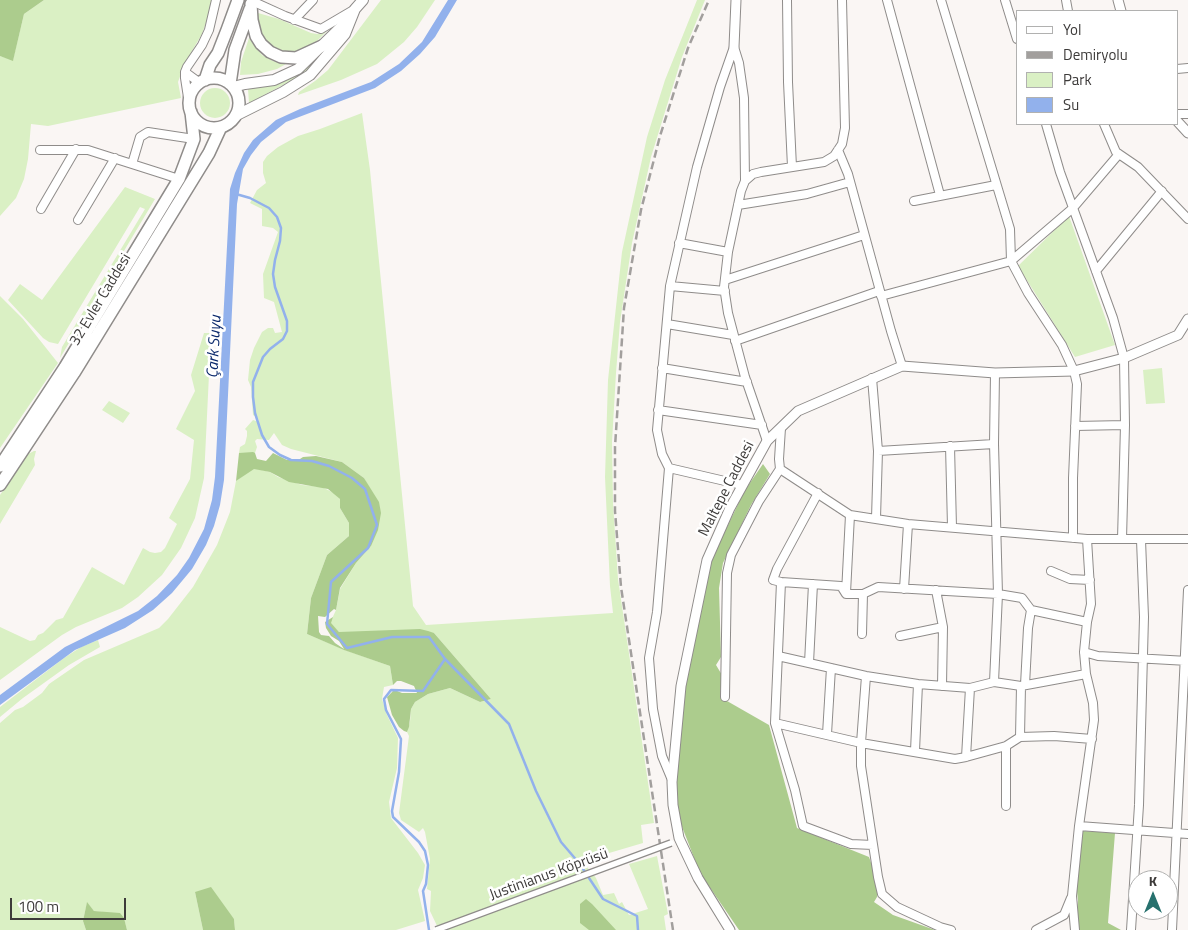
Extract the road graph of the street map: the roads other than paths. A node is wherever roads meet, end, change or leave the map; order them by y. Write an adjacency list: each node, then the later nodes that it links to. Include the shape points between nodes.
1 (216, 0): 17 (street, via 209,30)
2 (238, 0): 18 (main road)
3 (313, 0): 13 (street)
4 (363, 0): 12 (main road)
5 (736, 0): 16 (street)
6 (787, 0): 34 (street)
7 (842, 0): 30 (street, via 845,128)
8 (887, 0): 40 (street)
9 (941, 0): 38 (street)
10 (1005, 0): 14 (street)
11 (254, 1): 13 (street); 15 (main road, via 252,20 256,36 270,52 296,58); 19 (main road, via 235,50)
12 (353, 14): 13 (street, via 321,29); 15 (main road); 21 (main road, via 344,34 310,75)
13 (294, 20)
14 (1016, 36)
15 (322, 46): 19 (main road, via 298,70 274,80)
16 (734, 47): 36 (street, via 744,98); 48 (street, via 696,167)
17 (185, 72): 18 (street); 20 (street)
18 (203, 82): 19 (main road, via 214,78); 20 (main road, via 190,96)
19 (231, 85): 21 (main road, via 239,101)
20 (190, 108): 25 (main road, via 200,124); 27 (main road, 32 Evler Caddesi)
21 (235, 116): 25 (main road)
22 (1178, 122): 26 (street)
23 (1046, 125): 44 (street)
24 (1104, 125): 31 (street)
25 (221, 127): 79 (main road, 32 Evler Caddesi, via 209,153 85,356)
26 (1188, 133)
27 (194, 139): 33 (street, via 148,132 140,137); 35 (main road, 32 Evler Caddesi)
28 (76, 149): 29 (street); 32 (street); 43 (street)
29 (40, 150)
30 (838, 150): 34 (street, via 824,162); 37 (street)
31 (1119, 154): 39 (street, via 1138,167); 44 (street)
32 (115, 158): 33 (street); 46 (street)
33 (132, 164): 35 (street)
34 (792, 167): 36 (street, via 752,174)
35 (179, 179): 76 (main road, 32 Evler Caddesi, via 66,367)
36 (745, 181): 42 (street)
37 (850, 182): 42 (street, via 807,194); 47 (street)
38 (996, 184): 40 (street); 50 (street, via 1010,229)
39 (1162, 191): 45 (street); 51 (street)
40 (940, 195): 41 (street)
41 (914, 201)
42 (738, 205): 49 (street)
43 (41, 208)
44 (1073, 208): 50 (street); 51 (street)
45 (1188, 219)
46 (78, 220)
47 (864, 235): 52 (street); 55 (street)
48 (679, 243): 49 (street); 53 (street)
49 (728, 252): 52 (street)
50 (1011, 261): 55 (street); 63 (street, via 1028,294 1062,345)
51 (1096, 271): 60 (street)
52 (725, 280): 54 (street)
53 (670, 286): 54 (street); 57 (street)
54 (725, 291): 59 (street)
55 (880, 293): 59 (street); 61 (street)
56 (1188, 320): 58 (street, Maltepe Caddesi)
57 (666, 324): 59 (street); 62 (street)
58 (1184, 332): 60 (street, Maltepe Caddesi)
59 (734, 338): 66 (street)
60 (1124, 358): 63 (street, Maltepe Caddesi); 69 (street)
61 (902, 366): 64 (street, Maltepe Caddesi); 65 (street, Maltepe Caddesi)
62 (662, 368): 66 (street); 67 (street)
63 (1074, 372): 64 (street, Maltepe Caddesi); 70 (street, via 1077,384)
64 (996, 373): 73 (street)
65 (872, 378): 71 (street, Maltepe Caddesi, via 798,411); 75 (street)
66 (747, 382): 68 (street)
67 (658, 410): 68 (street); 77 (street, via 660,446)
68 (762, 425): 72 (street)
69 (1125, 425): 70 (street); 89 (street)
70 (1075, 426): 87 (street)
71 (781, 428): 72 (street, Maltepe Caddesi); 78 (street)
72 (767, 441): 80 (street, Maltepe Caddesi)
73 (994, 444): 74 (street); 86 (street)
74 (950, 446): 75 (street); 85 (street)
75 (878, 450): 83 (street)
76 (0, 466)
77 (669, 468): 80 (street); 129 (street, via 656,612 648,658 653,710)
78 (780, 469): 81 (street); 120 (street, via 731,555 727,573)
79 (0, 485)
80 (742, 485): 129 (street, Maltepe Caddesi, via 707,560 681,686)
81 (818, 493): 82 (street); 94 (street, via 777,569 773,580)
82 (850, 515): 83 (street); 99 (street)
83 (876, 518): 84 (street)
84 (908, 524): 85 (street); 96 (street)
85 (952, 527): 86 (street)
86 (996, 530): 87 (street); 101 (street)
87 (1073, 538): 88 (street)
88 (1087, 539): 89 (street); 93 (street)
89 (1122, 539): 91 (street)
90 (1188, 539): 91 (street)
91 (1141, 540): 109 (street)
92 (1051, 571): 93 (street, via 1070,580)
93 (1090, 580): 103 (street, via 1091,604)
94 (781, 582): 95 (street); 108 (street)
95 (813, 584): 99 (street, via 841,586); 111 (street)
96 (904, 588): 97 (street); 100 (street, via 878,587)
97 (936, 590): 101 (street); 104 (street)
98 (1188, 590): 110 (street)
99 (846, 594): 100 (street)
100 (863, 594): 105 (street)
101 (998, 594): 102 (street, via 1022,598); 115 (street)
102 (1031, 610): 103 (street); 118 (street)
103 (1087, 622): 107 (street)
104 (943, 627): 106 (street); 117 (street)
105 (862, 634)
106 (900, 636)
107 (1084, 652): 109 (street, via 1098,656); 113 (street)
108 (778, 656): 111 (street); 121 (street)
109 (1143, 658): 110 (street); 132 (street)
110 (1186, 661): 133 (street)
111 (809, 663): 112 (street)
112 (831, 668): 114 (street); 122 (street)
113 (1086, 674): 118 (street); 124 (street, via 1093,703)
114 (866, 676): 116 (street); 125 (street)
115 (994, 682): 118 (street); 119 (street)
116 (918, 684): 117 (street); 127 (street)
117 (942, 686): 119 (street)
118 (1023, 686): 123 (street)
119 (970, 688): 128 (street)
120 (725, 697)
121 (775, 723): 122 (street); 136 (street, via 803,826 851,844)
122 (827, 734): 125 (street)
123 (1020, 737): 124 (street); 126 (street)
124 (1092, 739): 131 (street)
125 (861, 743): 127 (street); 136 (street, via 861,766)
126 (1006, 746): 128 (street); 130 (street)
127 (915, 751): 128 (street, via 955,759)
128 (966, 757)
129 (672, 782): 139 (street, Maltepe Caddesi, via 679,838 698,878)
130 (1006, 806)
131 (1079, 826): 132 (street); 137 (street)
132 (1138, 829): 133 (street); 143 (street)
133 (1177, 833): 134 (street); 144 (street)
134 (1188, 834)
135 (671, 842): 138 (street, Justinianus Köprüsü, bridge)
136 (873, 845): 140 (street, via 882,894 898,907)
137 (1072, 896): 141 (street, via 1064,915); 142 (street)
138 (436, 930)
139 (730, 930)
140 (950, 930)
141 (1036, 930)
142 (1075, 930)
143 (1131, 930)
144 (1172, 930)

